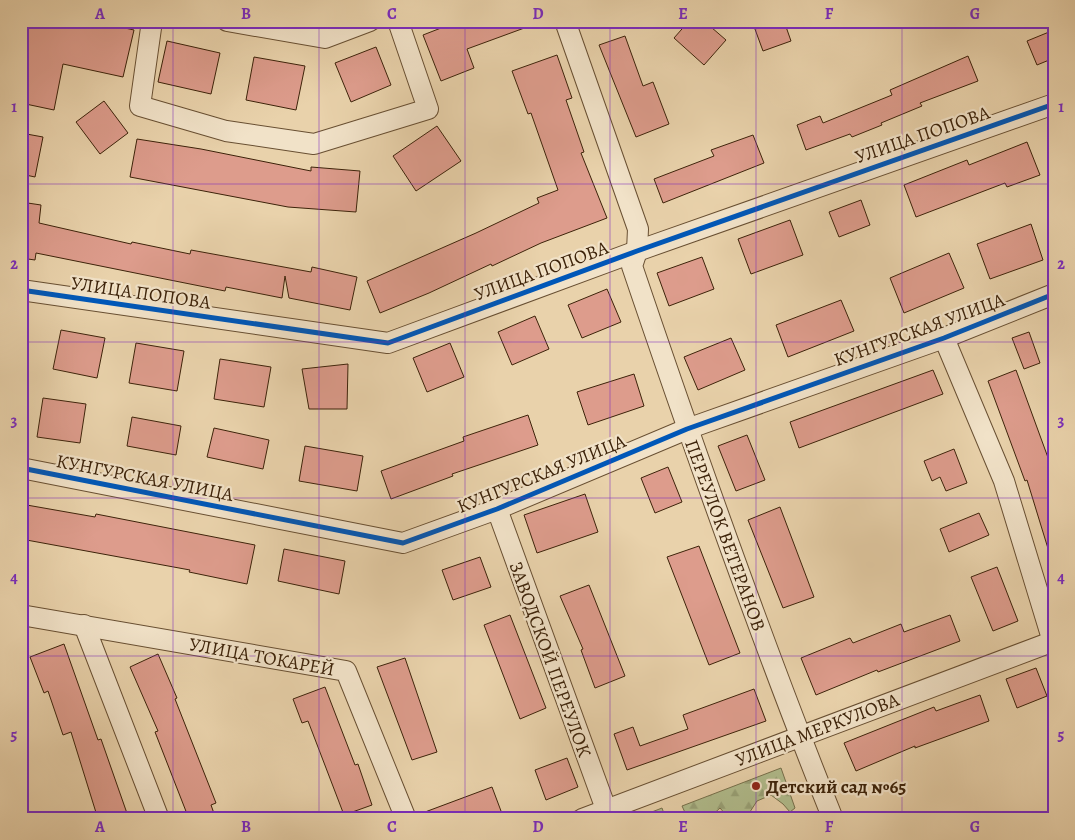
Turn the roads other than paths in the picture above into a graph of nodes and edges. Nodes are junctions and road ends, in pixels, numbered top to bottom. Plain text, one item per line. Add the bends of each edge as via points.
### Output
1 (152, 21) edge
2 (227, 21) edge
3 (370, 21) edge
4 (398, 21) edge
5 (565, 21) edge
6 (1054, 104) edge
7 (637, 251) junction
8 (21, 290) edge
9 (1054, 294) edge
10 (944, 338) junction
11 (687, 429) junction
12 (21, 468) edge
13 (497, 509) junction
14 (21, 614) edge
15 (84, 625) junction
16 (1053, 642) edge
17 (800, 736) junction
18 (606, 809) junction
19 (159, 819) edge
20 (406, 819) edge
21 (582, 819) edge
22 (833, 819) edge

1 - 4 street via 140,106 226,131 314,144 428,110
2 - 3 street via 325,38
5 - 7 street, ПЕРЕУЛОК ВЕТЕРАНОВ via 638,229
6 - 7 street, УЛИЦА ПОПОВА
7 - 8 street, УЛИЦА ПОПОВА via 388,343
7 - 11 street, ПЕРЕУЛОК ВЕТЕРАНОВ via 632,266
9 - 10 street, КУНГУРСКАЯ УЛИЦА
10 - 11 street, КУНГУРСКАЯ УЛИЦА
10 - 16 street via 1004,481
11 - 13 street, КУНГУРСКАЯ УЛИЦА
11 - 17 street, ПЕРЕУЛОК ВЕТЕРАНОВ
12 - 13 street, КУНГУРСКАЯ УЛИЦА via 403,543
13 - 18 street, ЗАВОДСКОЙ ПЕРЕУЛОК
14 - 15 street, УЛИЦА ТОКАРЕЙ
15 - 19 street
15 - 20 street, УЛИЦА ТОКАРЕЙ via 346,671
16 - 17 street, УЛИЦА МЕРКУЛОВА
17 - 18 street, УЛИЦА МЕРКУЛОВА
17 - 22 street, ПЕРЕУЛОК ВЕТЕРАНОВ
18 - 21 street, УЛИЦА МЕРКУЛОВА

